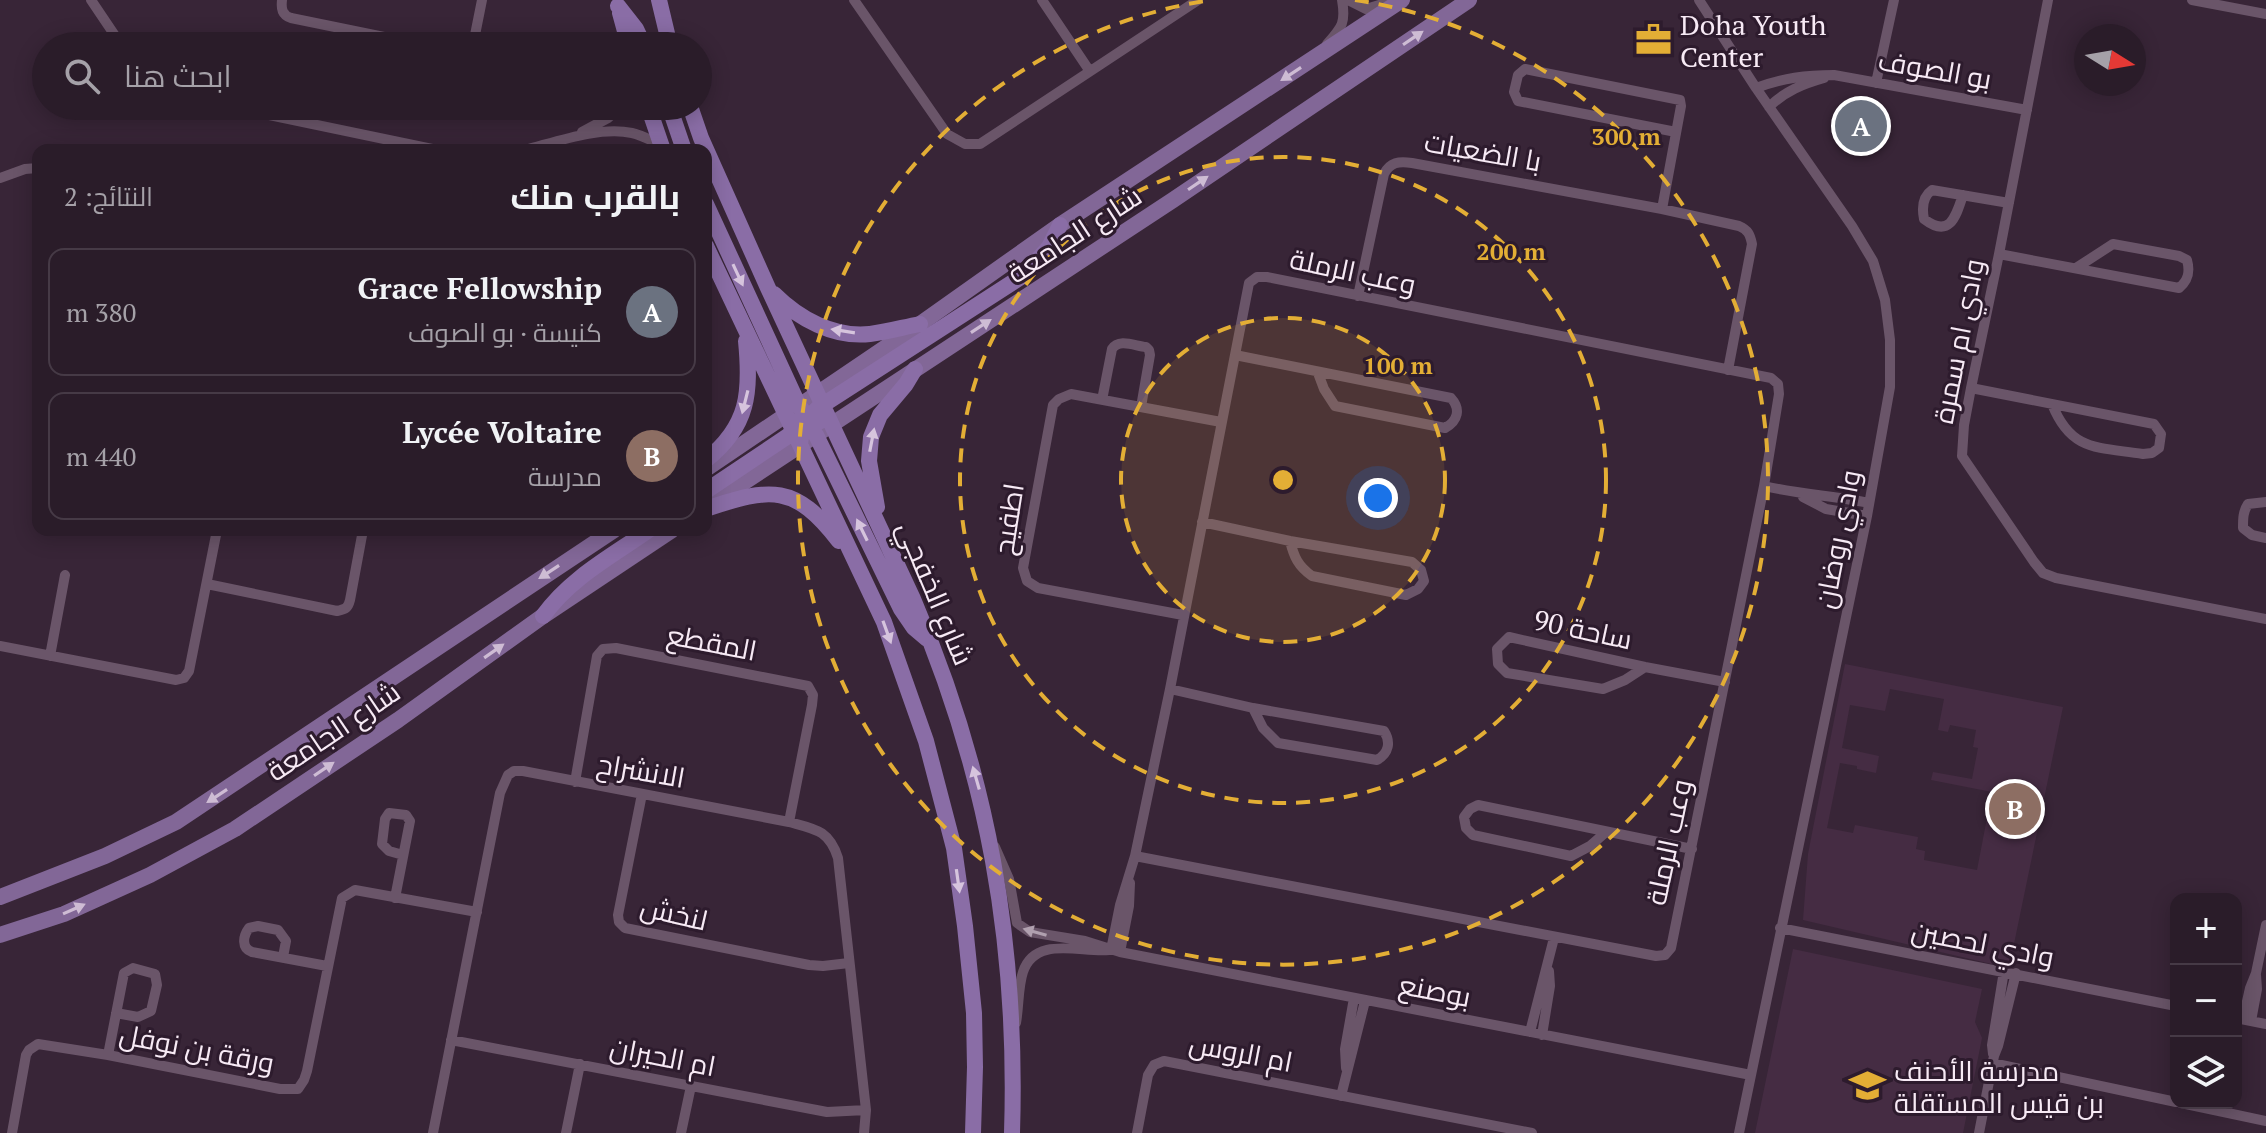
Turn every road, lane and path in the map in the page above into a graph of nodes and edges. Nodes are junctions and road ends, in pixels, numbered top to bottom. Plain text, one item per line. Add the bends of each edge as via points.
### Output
1 (91, 0) edge
2 (282, 0) edge
3 (482, 0) edge
4 (659, 0) edge
5 (854, 0) edge
6 (1042, 0) edge
7 (1198, 0) edge
8 (1342, 0) edge
9 (1348, 0) edge
10 (1393, 0) edge
11 (1402, 0) edge
12 (1469, 0) edge
13 (1699, 0) edge
14 (1894, 0) edge
15 (2048, 0) edge
16 (2192, 0) edge
17 (618, 3) edge
18 (2226, 3) edge
19 (2266, 14) edge
20 (113, 32) edge
21 (360, 32) edge
22 (476, 32) edge
23 (625, 32) edge
24 (637, 32) edge
25 (667, 32) edge
26 (1317, 56) junction
27 (1089, 70) junction
28 (1834, 75) junction
29 (1876, 83) junction
30 (1756, 88) junction
31 (1769, 107) junction
32 (2027, 110) junction
33 (293, 120) edge
34 (604, 120) edge
35 (653, 120) edge
36 (674, 120) edge
37 (695, 120) edge
38 (1676, 132) junction
39 (573, 137) junction
40 (407, 144) edge
41 (547, 144) edge
42 (655, 144) edge
43 (661, 144) edge
44 (682, 144) edge
45 (704, 144) edge
46 (712, 163) edge
47 (32, 168) edge
48 (0, 178) edge
49 (1963, 195) dead end
50 (2009, 203) junction
51 (1662, 209) junction
52 (712, 218) edge
53 (1060, 225) junction
54 (1999, 254) junction
55 (712, 259) edge
56 (2076, 268) junction
57 (768, 288) junction
58 (1358, 296) junction
59 (920, 324) junction
60 (745, 331) junction
61 (1235, 355) junction
62 (915, 369) junction
63 (1728, 370) junction
64 (1318, 373) junction
65 (1971, 388) junction
66 (820, 399) junction
67 (1102, 400) junction
68 (2052, 404) junction
69 (1141, 407) junction
70 (1221, 422) junction
71 (802, 423) junction
72 (832, 424) junction
73 (712, 455) edge
74 (712, 466) edge
75 (1764, 486) junction
76 (712, 487) edge
77 (1798, 494) junction
78 (2266, 502) edge
79 (712, 503) edge
80 (1869, 503) junction
81 (712, 506) edge
82 (1867, 516) junction
83 (876, 517) junction
84 (1202, 522) junction
85 (216, 536) edge
86 (362, 536) edge
87 (605, 536) edge
88 (640, 536) edge
89 (663, 536) edge
90 (2266, 538) edge
91 (1290, 541) junction
92 (856, 561) junction
93 (65, 575) dead end
94 (207, 584) junction
95 (1183, 615) junction
96 (543, 616) junction
97 (2266, 619) edge
98 (932, 643) junction
99 (0, 646) edge
100 (50, 656) junction
101 (1645, 667) junction
102 (1725, 682) junction
103 (1170, 689) junction
104 (1253, 708) junction
105 (575, 782) junction
106 (642, 794) junction
107 (789, 822) junction
108 (1606, 832) junction
109 (990, 839) junction
110 (1692, 849) junction
111 (403, 855) dead end
112 (1135, 856) junction
113 (0, 897) edge
114 (395, 898) junction
115 (477, 912) junction
116 (2266, 925) edge
117 (1780, 928) junction
118 (0, 935) edge
119 (1554, 938) junction
120 (1116, 951) junction
121 (283, 957) dead end
122 (849, 963) junction
123 (327, 966) junction
124 (2010, 972) junction
125 (1360, 1000) junction
126 (2170, 1005) edge
127 (116, 1013) junction
128 (2243, 1019) edge
129 (2266, 1024) edge
130 (1536, 1034) junction
131 (1013, 1035) junction
132 (451, 1040) junction
133 (108, 1055) junction
134 (1993, 1059) junction
135 (580, 1064) junction
136 (1751, 1075) junction
137 (691, 1086) junction
138 (1341, 1096) junction
139 (2170, 1100) edge
140 (2210, 1109) edge
141 (866, 1110) junction
142 (2266, 1121) edge
143 (12, 1133) edge
144 (433, 1133) edge
145 (566, 1133) edge
146 (681, 1133) edge
147 (864, 1133) edge
148 (973, 1133) edge
149 (1012, 1133) edge
150 (1137, 1133) edge
151 (1532, 1133) edge
152 (1739, 1133) edge
153 (1979, 1133) edge

1 - 20 street
2 - 21 street via 283,12 291,18
3 - 22 street
4 - 25 highway
5 - 27 street via 947,134 965,144 980,144
6 - 27 street
7 - 27 street
8 - 26 street via 1341,27
9 - 10 street via 1366,9
11 - 26 main road, شارع الجامعة
62 -> 12 main road, شارع الجامعة
13 - 30 street, وادي روضان
14 - 29 street
15 - 32 street, وادي ام سمرة
16 - 18 street
17 - 23 highway
17 - 24 highway
18 - 19 street
26 -> 53 main road, شارع الجامعة
28 - 29 street, بو الصوف
28 - 30 street, بو الصوف via 1789,77
28 - 31 street, بو الصوف via 1803,84
29 - 32 street, بو الصوف
30 - 31 street, وادي روضان
31 - 80 street, وادي روضان via 1852,226 1873,261 1885,300 1890,387
32 - 50 street, وادي ام سمرة
33 - 40 street
34 - 39 street
35 - 43 highway
36 - 44 highway
37 - 45 highway, شارع الخفجي
38 - 38 street via 1680,100 1525,69 1518,75 1518,101
38 - 51 street
39 - 41 street
39 - 42 street via 625,132
46 - 57 highway, شارع الخفجي
47 - 48 street
49 - 50 street
50 - 54 street, وادي ام سمرة
51 - 58 street, با الضعيات via 1395,163 1384,174
51 - 63 street, با الضعيات via 1739,226 1750,235
52 -> 71 highway
53 - 59 main road, شارع الجامعة
53 - 66 highway via 1024,275
54 - 56 street
54 - 65 street, وادي ام سمرة
55 - 60 highway
56 - 56 street via 2113,244 2179,256 2189,268 2179,288
59 -> 57 highway via 868,334 838,332 802,317
57 - 66 highway, شارع الخفجي
58 - 61 street, وعب الرملة via 1257,277 1247,290
58 - 63 street, وعب الرملة
59 - 66 main road, شارع الجامعة
60 - 71 highway
60 -> 73 highway via 745,407 734,432
61 - 64 street
61 - 70 street, وعب الرملة
62 - 72 main road, شارع الجامعة
83 -> 62 highway via 871,437 880,415
63 - 75 street, وعب الرملة via 1778,384
64 - 64 street via 1451,398 1457,416 1445,428 1335,406
65 - 68 street
65 - 97 street, وادي ام سمرة via 1962,456 2043,573
66 - 71 highway
66 - 72 highway, شارع الخفجي
67 - 69 street, اطفيح
67 - 69 street via 1114,345 1146,347 1150,355
67 - 95 street, اطفيح via 1071,394 1053,405 1023,568 1027,581 1038,588
68 - 68 street via 2058,421 2086,445 2143,454 2159,448 2161,434 2154,424
69 - 70 street, اطفيح
70 - 84 street, وعب الرملة
71 - 72 highway
71 - 74 main road
71 - 76 highway
71 - 79 main road
71 - 92 highway
98 -> 71 highway via 901,609
72 - 83 highway, شارع الخفجي
75 - 77 street
75 - 102 street, وعب الرملة
77 - 80 street
77 - 82 street via 1826,509
78 - 90 street via 2248,504 2243,528
80 - 82 street, وادي روضان
81 - 92 highway via 757,493 785,495 826,525
82 - 117 street, وادي روضان
83 - 98 highway, شارع الخفجي
84 - 91 street
84 - 95 street, وعب الرملة
85 - 94 street
86 - 94 street via 344,610
87 -> 113 main road, شارع الجامعة via 176,822
88 - 96 highway via 578,579
89 - 96 main road, شارع الجامعة
91 - 91 street via 1412,562 1424,581 1406,595 1312,576 1294,557
92 -> 148 highway via 926,741 954,848 974,1013
93 - 100 street
94 - 100 street via 184,678
95 - 103 street, وعب الرملة
118 -> 96 main road, شارع الجامعة via 64,914 235,829
109 -> 98 highway, شارع الخفجي via 979,787
99 - 100 street
101 - 101 street, ساحة 90 via 1509,637 1497,649 1498,664 1507,673 1603,689
101 - 102 street, ساحة 90
102 - 110 street, وعب الرملة
103 - 104 street
103 - 112 street, وعب الرملة
104 - 104 street via 1384,731 1388,748 1377,760 1278,743
105 - 106 street, الانشراح
105 - 107 street, المقطع via 597,656 603,649 616,648 808,686 812,705
105 - 115 street, الانشراح via 523,771 508,775
106 - 107 street, الانشراح
106 - 122 street, لنخش via 619,905 619,922 625,928 809,965
107 - 122 street, الانشراح via 823,832 835,850
108 - 108 street via 1478,805 1464,817 1473,835 1571,856
108 - 110 street
120 -> 109 street, بوصنع via 1021,927 1009,879
109 - 131 highway, شارع الخفجي
110 - 119 street, وعب الرملة via 1671,948 1665,955
111 - 114 street
112 - 119 street, وعب الرملة
112 - 120 street, وعب الرملة
114 - 115 street, ورقة بن نوفل
114 - 123 street, ورقة بن نوفل via 355,890 342,898
115 - 132 street, الانشراح
116 - 128 street via 2257,989
117 - 124 street, وادي لحصين
117 - 136 street, وادي روضان
119 - 130 street via 1541,984
120 - 125 street, بوصنع
120 - 131 street, بوصنع via 1051,948 1033,956 1023,972
121 - 123 street
122 - 141 street, الانشراح
123 - 133 street, ورقة بن نوفل via 307,1071 298,1089
124 - 126 street, وادي لحصين
124 - 134 street
125 - 130 street, بوصنع
125 - 138 street via 1345,1049
127 - 127 street via 126,971 155,974 151,1011 138,1017
127 - 133 street
128 - 129 street
130 - 136 street, بوصنع
131 - 149 highway, شارع الخفجي
132 - 135 street, ام الحيران
132 - 144 street, الانشراح
133 - 143 street, ورقة بن نوفل via 48,1044 33,1047 26,1055
134 - 139 street
134 - 153 street
135 - 137 street, ام الحيران
135 - 145 street
136 - 152 street, وادي روضان
137 - 141 street, ام الحيران via 827,1112
137 - 146 street
138 - 150 street, ام الروس via 1164,1061 1148,1075
138 - 151 street, ام الروس
140 - 142 street
141 - 147 street, الانشراح

